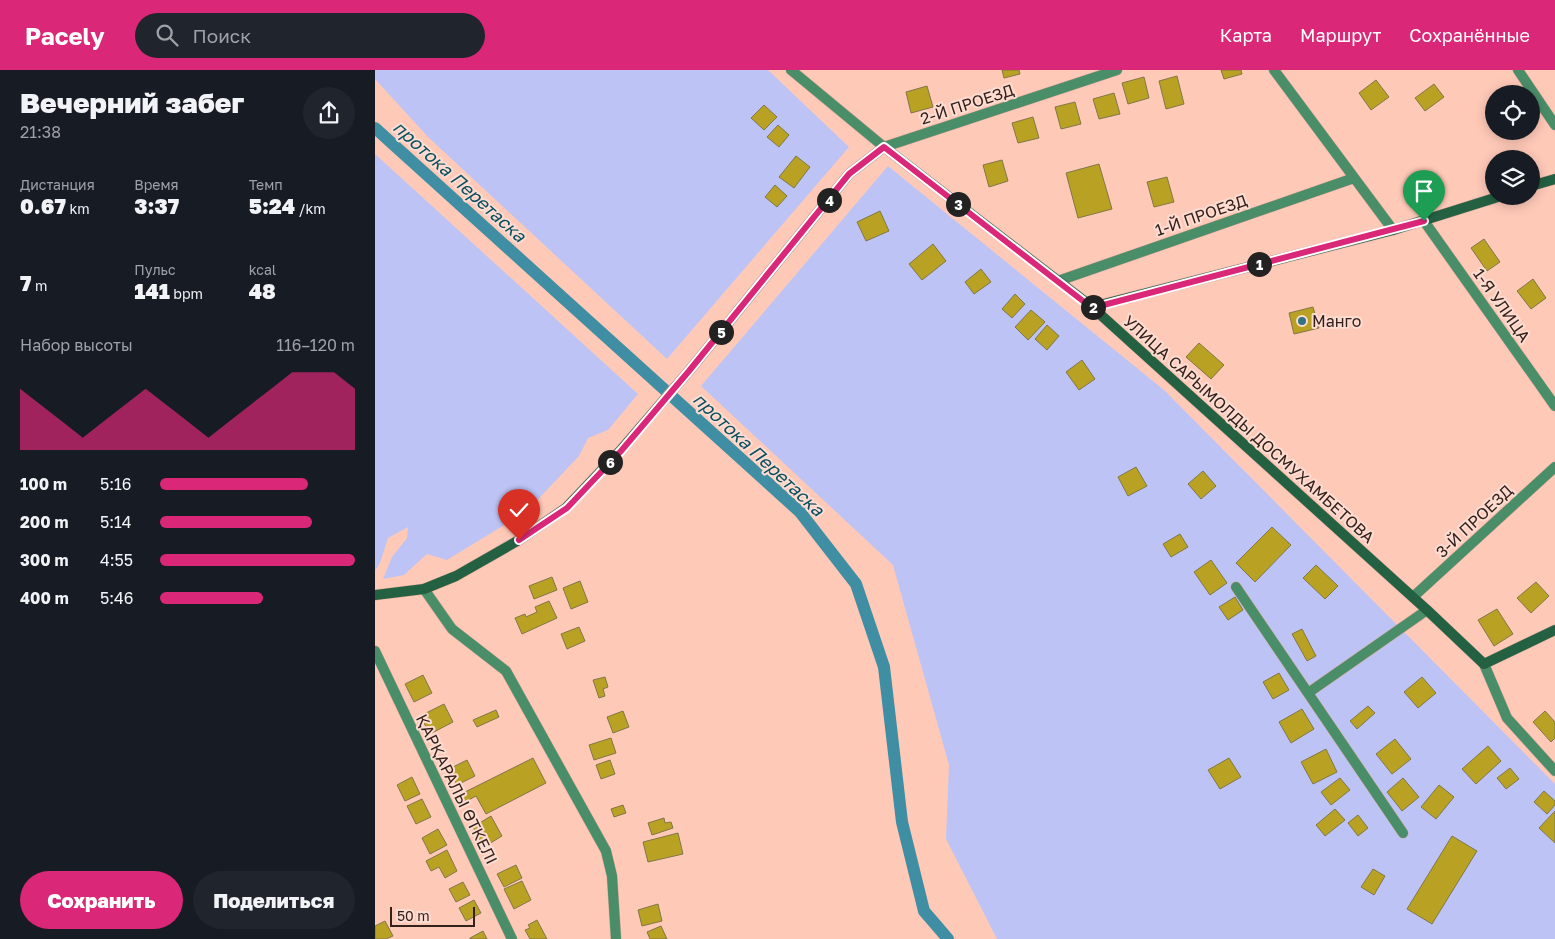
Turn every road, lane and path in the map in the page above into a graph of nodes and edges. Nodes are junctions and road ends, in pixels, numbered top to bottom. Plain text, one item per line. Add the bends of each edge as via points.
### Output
1 (791, 70) edge
2 (1117, 70) edge
3 (1274, 70) edge
4 (1518, 70) edge
5 (1555, 126) edge
6 (884, 147) junction
7 (1355, 178) junction
8 (1555, 179) edge
9 (1540, 183) edge
10 (1485, 201) edge
11 (1424, 221) junction
12 (1393, 230) junction
13 (1058, 281) junction
14 (1092, 308) junction
15 (1555, 406) edge
16 (1555, 467) edge
17 (1236, 587) dead end
18 (424, 589) junction
19 (375, 595) edge
20 (1413, 598) junction
21 (1427, 610) junction
22 (1555, 630) edge
23 (375, 652) edge
24 (1484, 664) junction
25 (1308, 693) junction
26 (1555, 771) edge
27 (1403, 833) dead end
28 (512, 939) edge
29 (616, 939) edge

1 - 6 street, УЛИЦА САРЫМОЛДЫ ДОСМУХАМБЕТОВА
2 - 6 street, 2-Й ПРОЕЗД
3 - 7 street
4 - 5 street
6 - 13 main road, УЛИЦА САРЫМОЛДЫ ДОСМУХАМБЕТОВА
6 - 18 main road via 849,174 689,371 567,508 456,576
7 - 12 street
7 - 13 street, 1-Й ПРОЕЗД
8 - 9 main road
10 - 11 main road
11 - 12 main road
11 - 15 street, 1-Я УЛИЦА
12 - 14 main road
13 - 14 main road, УЛИЦА САРЫМОЛДЫ ДОСМУХАМБЕТОВА
14 - 20 main road, УЛИЦА САРЫМОЛДЫ ДОСМУХАМБЕТОВА
16 - 20 street, 3-Й ПРОЕЗД
17 - 25 street
18 - 19 main road
18 - 29 street via 452,629 506,671 606,851 612,876
20 - 21 main road, УЛИЦА САРЫМОЛДЫ ДОСМУХАМБЕТОВА
21 - 24 main road, УЛИЦА САРЫМОЛДЫ ДОСМУХАМБЕТОВА
21 - 25 street
22 - 24 main road
23 - 28 street, ҚАРҚАРАЛЫ ӨТКЕЛІ
24 - 26 street, УЛИЦА САРЫМОЛДЫ ДОСМУХАМБЕТОВА via 1507,718
25 - 27 street

